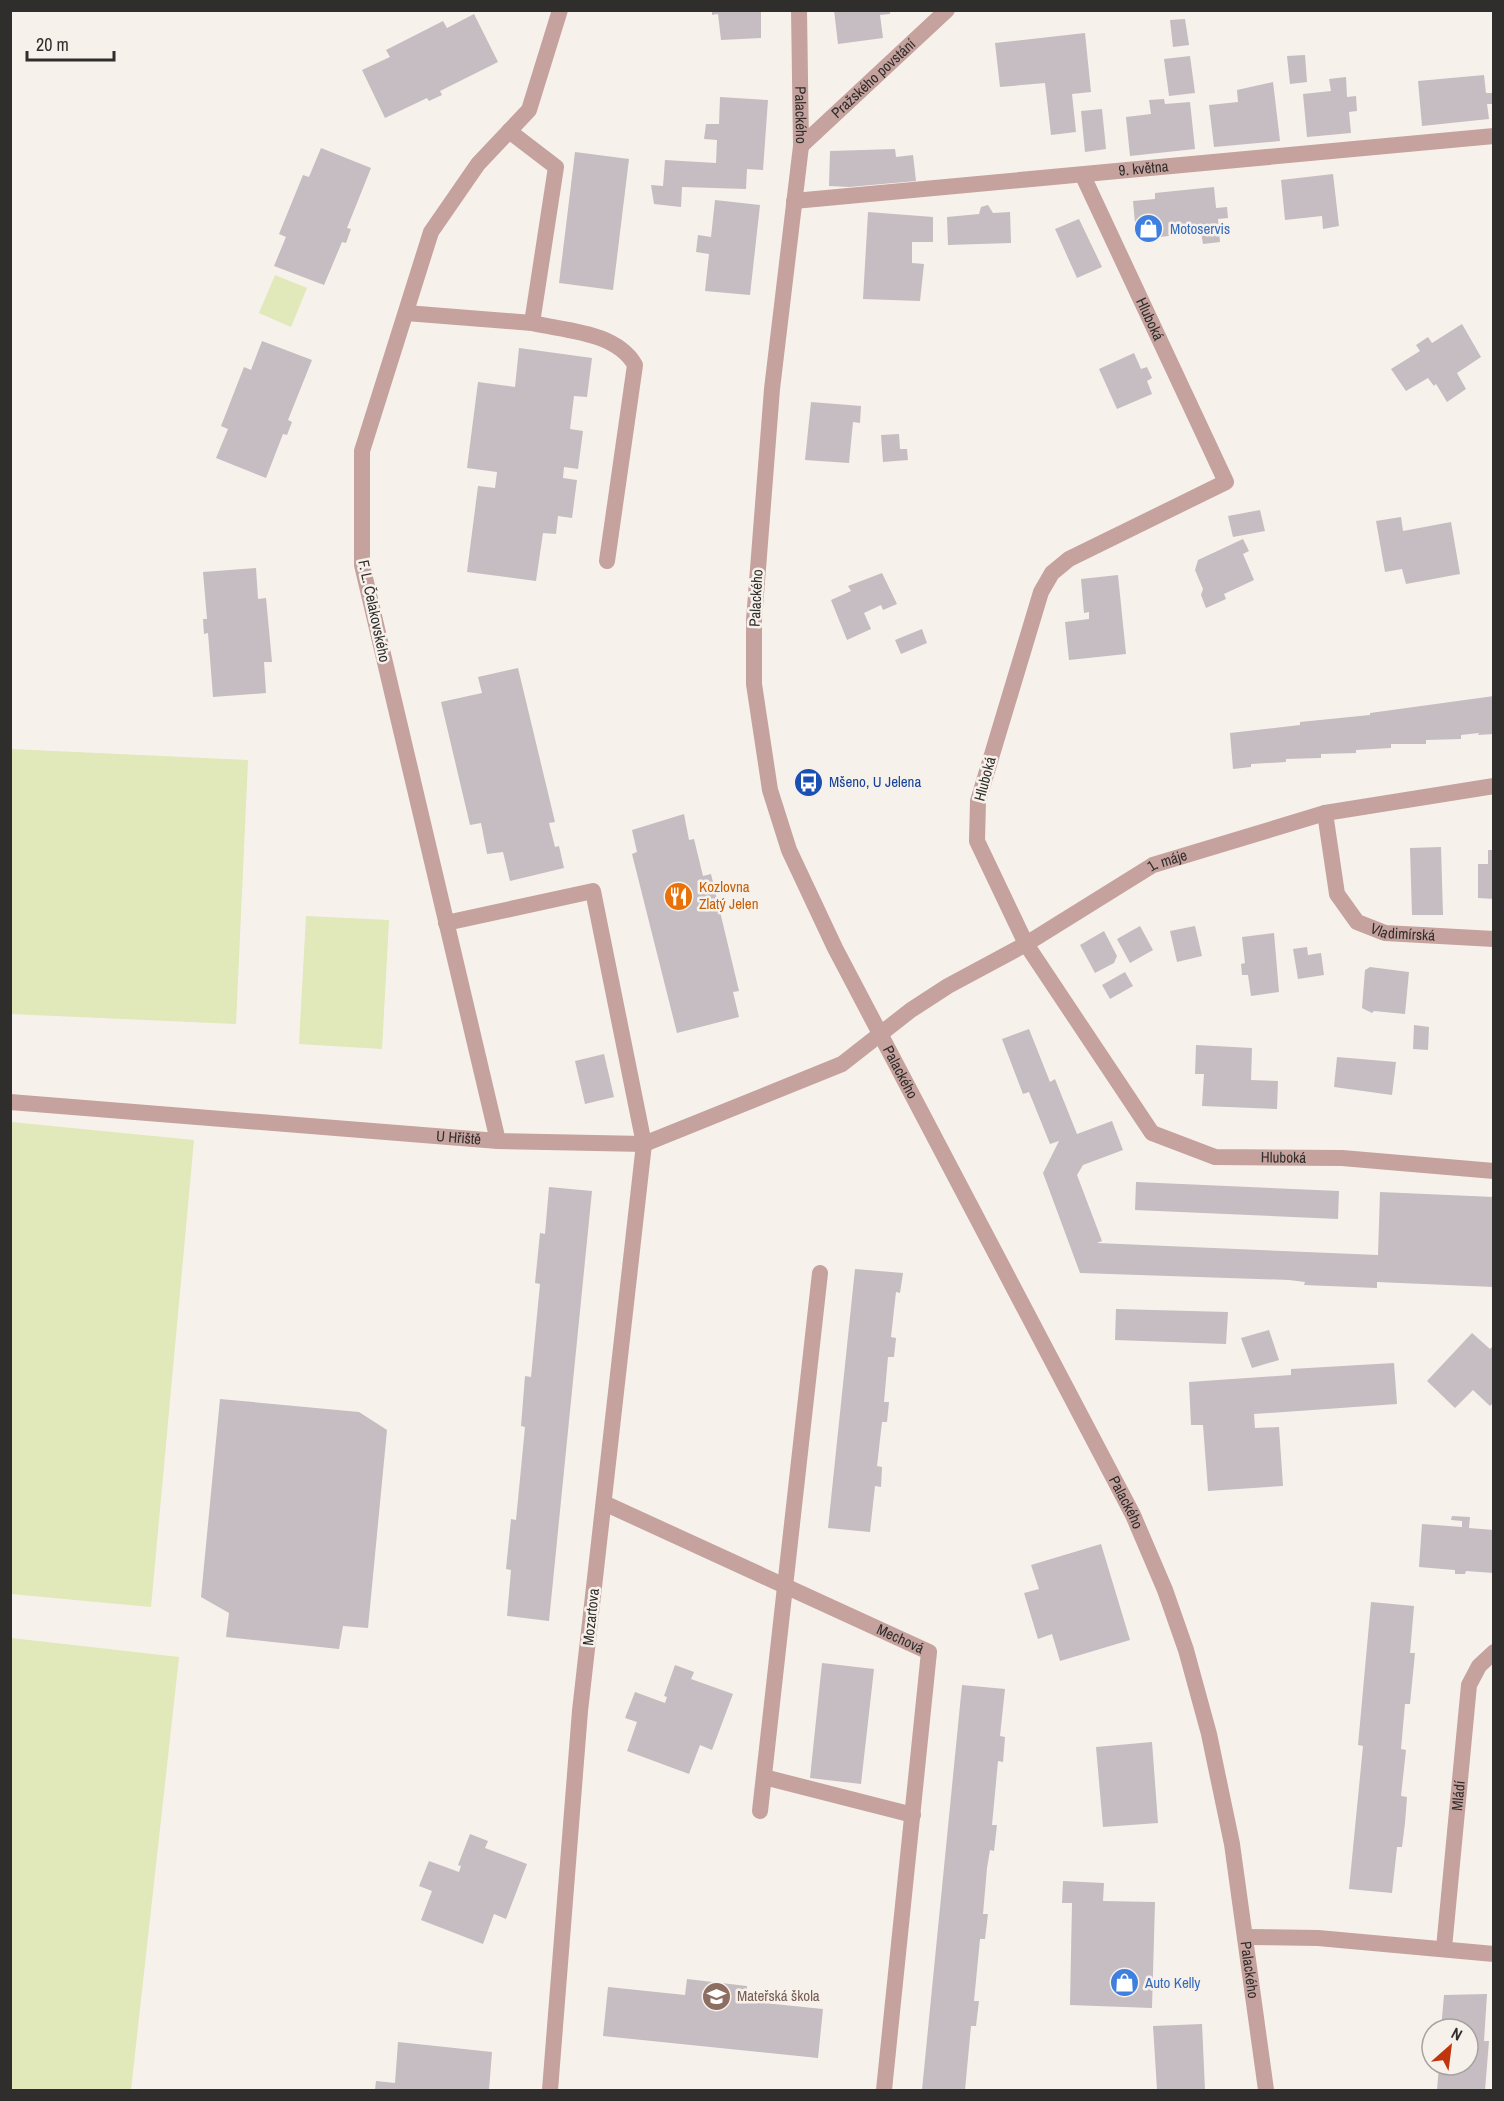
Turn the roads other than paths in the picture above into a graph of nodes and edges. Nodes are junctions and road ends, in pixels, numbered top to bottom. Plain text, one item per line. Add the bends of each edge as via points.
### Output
1 (560, 10) edge
2 (799, 10) edge
3 (947, 10) edge
4 (509, 131) junction
5 (1494, 136) edge
6 (801, 146) junction
7 (1083, 176) junction
8 (794, 201) junction
9 (406, 313) junction
10 (532, 323) junction
11 (607, 561) dead end
12 (1494, 786) edge
13 (1325, 813) junction
14 (446, 923) junction
15 (1494, 939) edge
16 (1026, 944) junction
17 (882, 1034) junction
18 (10, 1102) edge
19 (498, 1142) junction
20 (644, 1144) junction
21 (1494, 1171) edge
22 (820, 1273) dead end
23 (604, 1503) junction
24 (786, 1585) junction
25 (1494, 1652) edge
26 (764, 1777) junction
27 (760, 1811) dead end
28 (912, 1815) junction
29 (1245, 1937) junction
30 (1444, 1948) junction
31 (1494, 1954) edge
32 (550, 2091) edge
33 (884, 2091) edge
34 (1266, 2091) edge

1 - 4 street, F. L. Čelakovského via 529,110
2 - 6 street, Palackého
3 - 6 street, Pražského povstání
4 - 9 street, F. L. Čelakovského via 478,164 431,232
4 - 10 street via 556,167
5 - 7 street, 9. května
6 - 8 street, Palackého
7 - 8 street, 9. května
7 - 16 street, Hluboká via 1226,482 1069,559 1052,573 1041,592 978,801 977,841
8 - 17 street, Palackého via 772,389 754,620 754,684 770,790 789,850 835,948
9 - 10 street
9 - 14 street, F. L. Čelakovského via 362,451 362,565
10 - 11 street via 610,341 627,352 634,365
12 - 13 street, 1. máje
13 - 15 street, Vladimírská via 1337,894 1357,922 1385,933
13 - 16 street, 1. máje via 1153,865
14 - 19 street, F. L. Čelakovského
14 - 20 street, Mozartova via 593,891
16 - 17 street, 1. máje via 948,986
16 - 21 street, Hluboká via 1152,1133 1215,1157 1342,1158
17 - 20 street, U Hřiště via 842,1064
17 - 29 street, Palackého via 1133,1515 1165,1590 1209,1734 1232,1844
18 - 19 street, U Hřiště
19 - 20 street, U Hřiště
20 - 23 street, Mozartova
22 - 24 street
23 - 24 street, Mechová
23 - 32 street, Mozartova via 580,1711
24 - 26 street
24 - 28 street, Mechová via 929,1652
25 - 30 street, Mládí via 1479,1666 1469,1685
26 - 27 street
26 - 28 street
28 - 33 street, Mechová
29 - 30 street
29 - 34 street, Palackého
30 - 31 street

